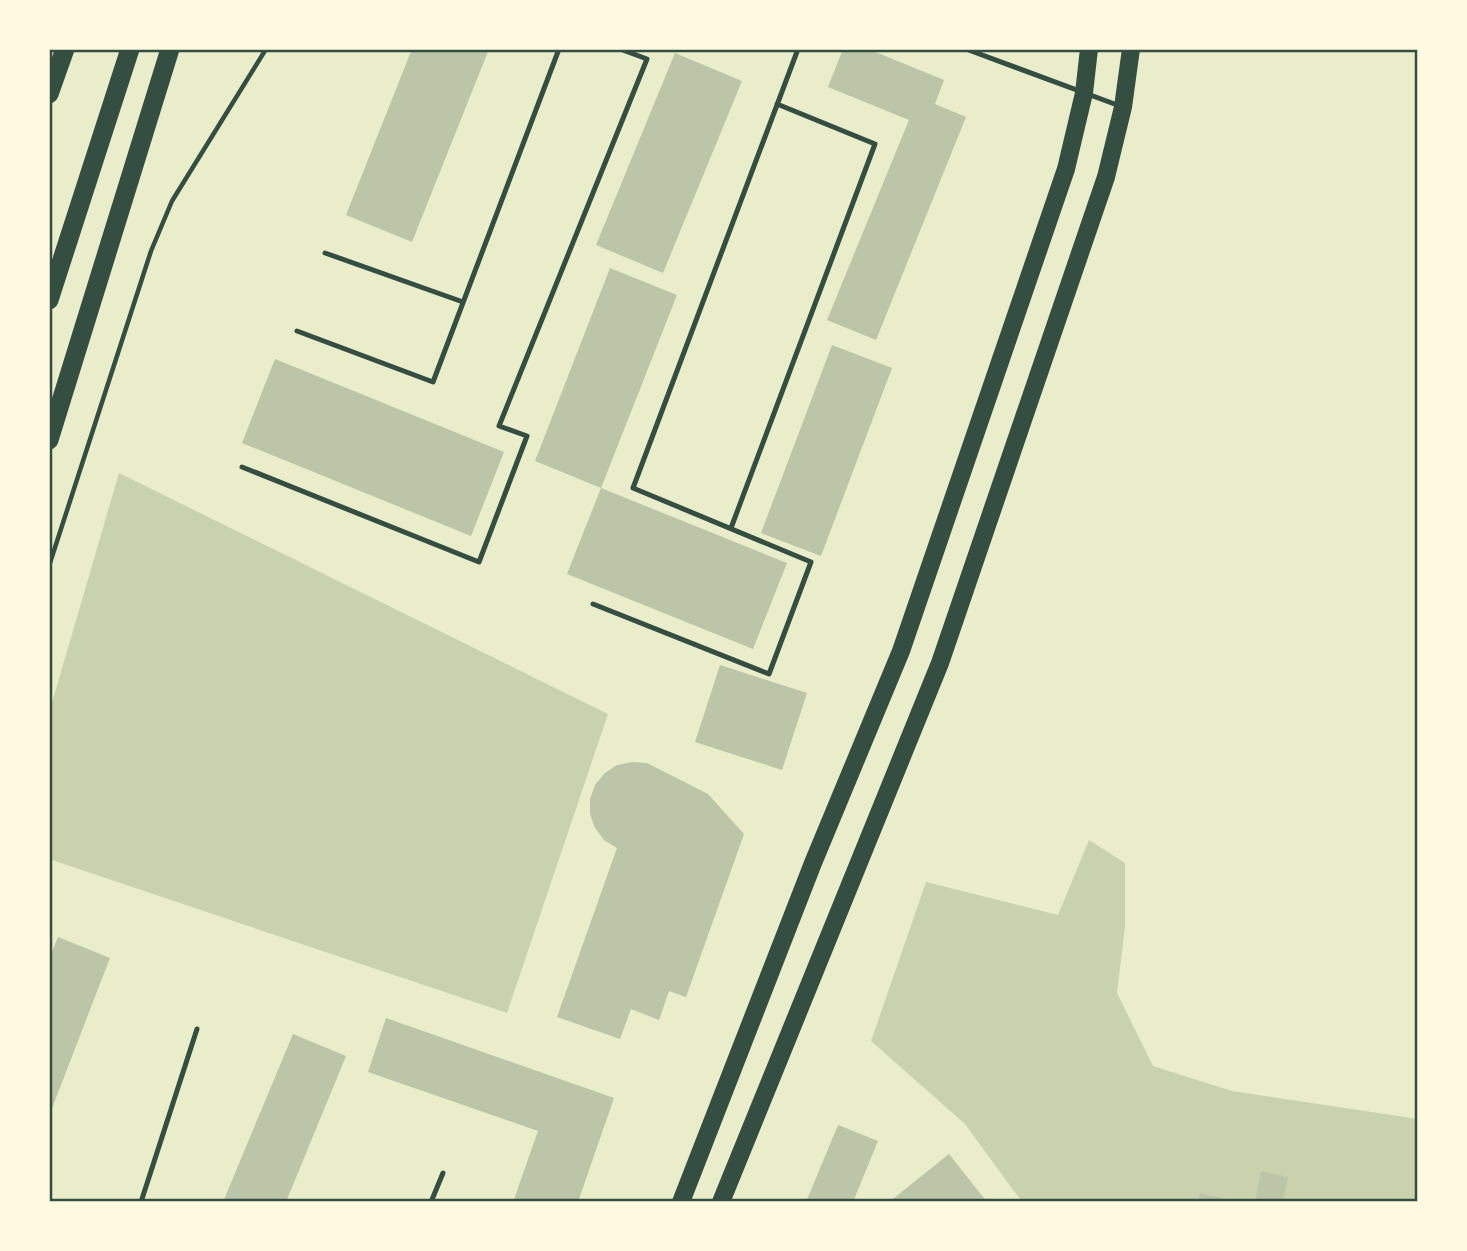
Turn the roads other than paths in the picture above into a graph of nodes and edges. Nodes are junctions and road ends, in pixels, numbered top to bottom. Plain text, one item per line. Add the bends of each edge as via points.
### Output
1 (65, 49) edge
2 (130, 49) edge
3 (170, 49) edge
4 (559, 49) edge
5 (620, 49) edge
6 (797, 49) edge
7 (966, 49) edge
8 (1089, 49) edge
9 (1131, 49) edge
10 (1084, 93) junction
11 (49, 94) edge
12 (777, 104) junction
13 (1123, 107) junction
14 (325, 253) dead end
15 (49, 300) edge
16 (463, 302) junction
17 (297, 331) dead end
18 (49, 440) edge
19 (242, 467) dead end
20 (731, 528) junction
21 (593, 604) dead end
22 (197, 1029) dead end
23 (443, 1173) dead end
24 (141, 1202) edge
25 (430, 1202) edge
26 (681, 1202) edge
27 (721, 1202) edge

1 - 11 highway
2 - 15 highway
3 - 18 highway
4 - 16 lane
5 - 19 lane via 647,59 499,426 527,436 479,562
6 - 12 lane
7 - 10 lane
8 - 10 main road
9 - 13 main road
10 - 13 lane
10 - 26 main road via 1066,169 901,652
12 - 20 lane via 633,488
12 - 20 lane via 875,144
13 - 27 main road via 1107,177 940,663
14 - 16 lane
16 - 17 lane via 433,382
20 - 21 lane via 811,562 769,674
22 - 24 lane
23 - 25 lane

